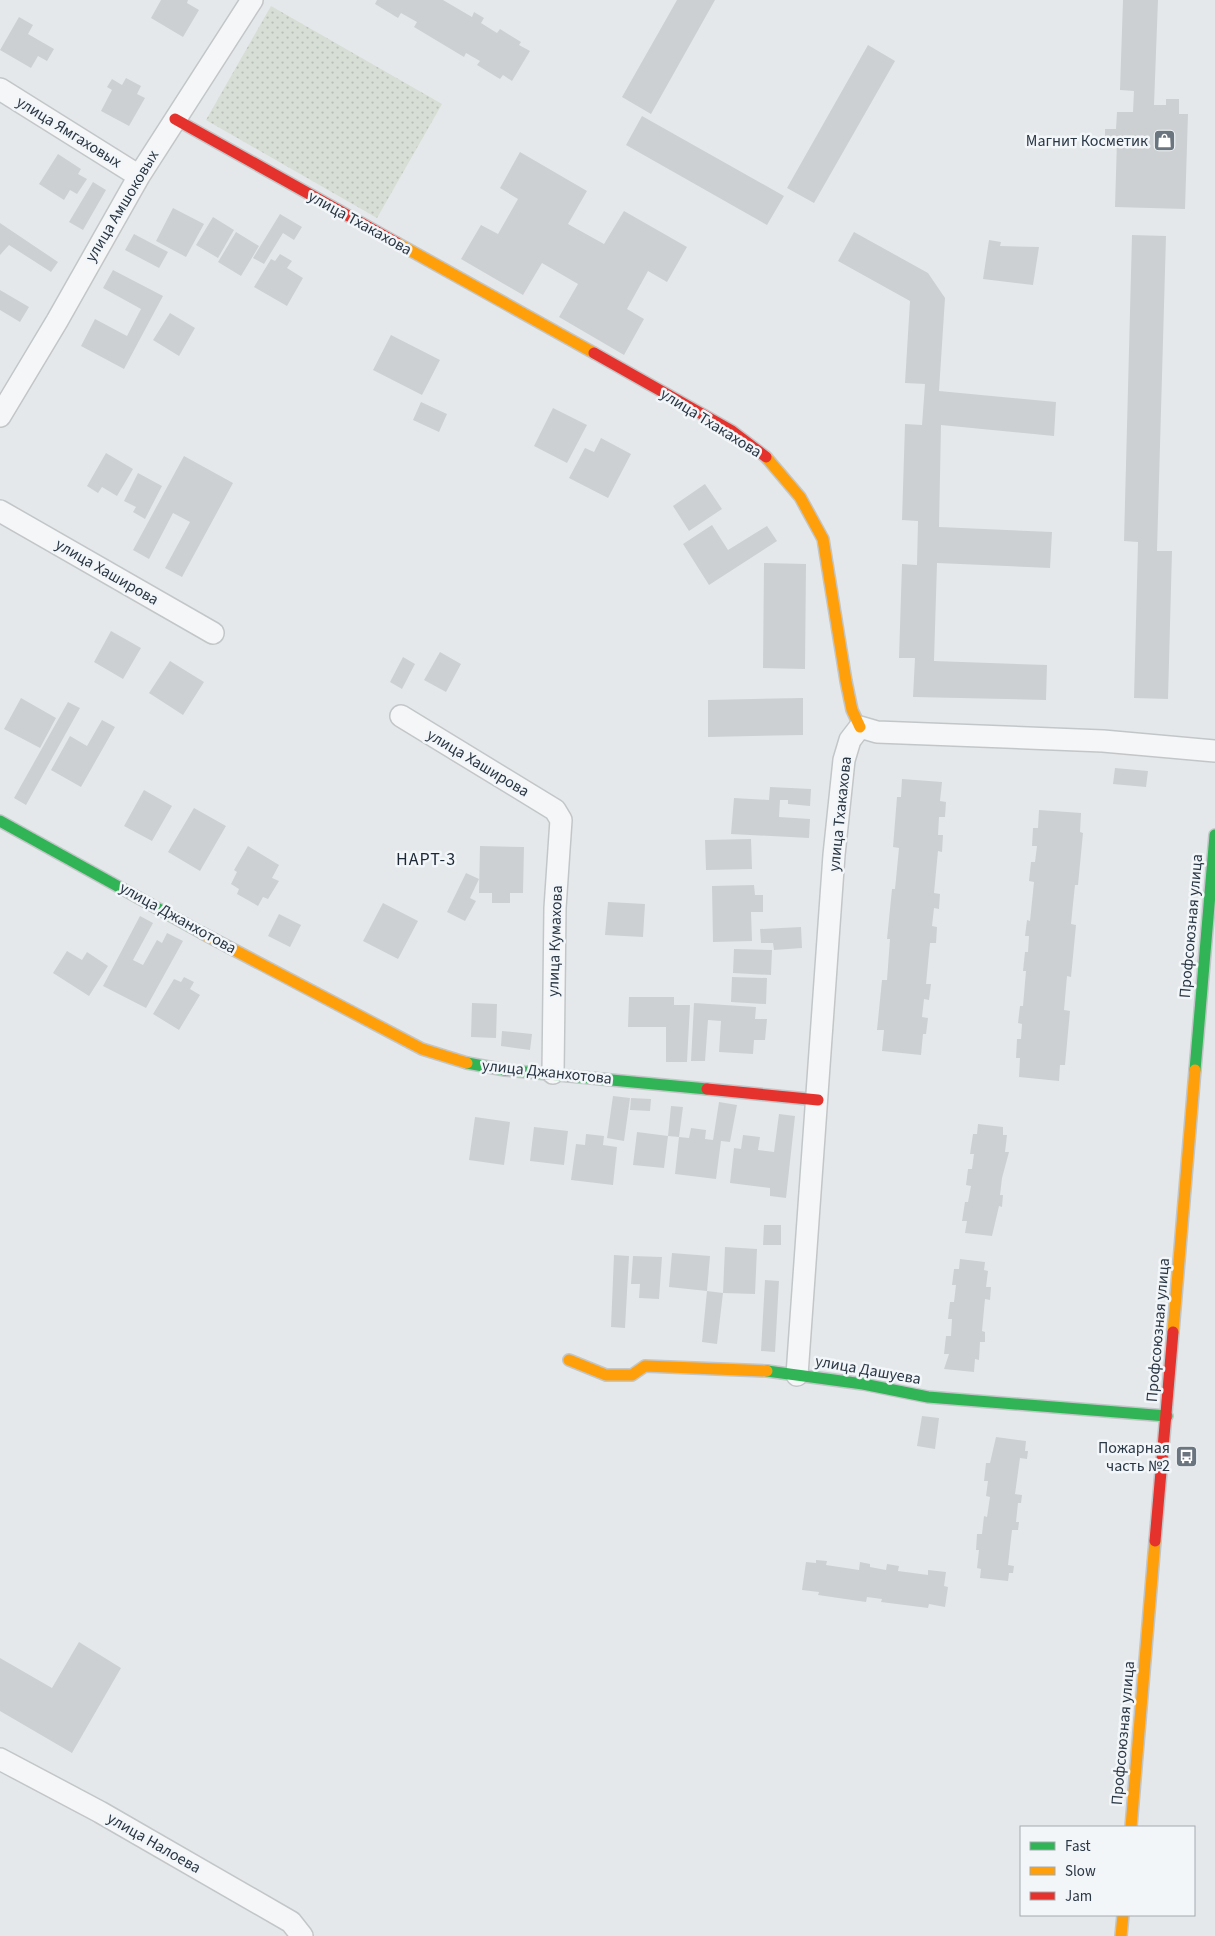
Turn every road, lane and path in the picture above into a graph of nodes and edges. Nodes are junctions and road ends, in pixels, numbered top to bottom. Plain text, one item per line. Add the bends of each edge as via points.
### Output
1 (252, 0) edge
2 (0, 89) edge
3 (175, 119) junction
4 (138, 176) junction
5 (0, 416) edge
6 (0, 511) edge
7 (213, 633) dead end
8 (401, 716) dead end
9 (860, 727) junction
10 (1215, 751) edge
11 (555, 810) joint
12 (0, 820) edge
13 (1215, 835) edge
14 (553, 1073) junction
15 (818, 1100) junction
16 (569, 1360) dead end
17 (797, 1375) junction
18 (1167, 1416) junction
19 (0, 1759) edge
20 (1131, 1826) edge
21 (1123, 1916) edge
22 (302, 1936) edge
23 (1121, 1936) edge

1 - 3 street, улица Амшоковых
2 - 4 street, улица Ямгаховых
3 - 4 street, улица Амшоковых
3 - 9 street, улица Тхакахова via 761,450 800,498 823,539 846,681 852,710
4 - 5 street, улица Амшоковых
6 - 7 street, улица Хаширова
8 - 11 street, улица Хаширова
9 - 10 street via 877,732 1103,741
9 - 15 street, улица Тхакахова via 850,740 844,760 834,855
11 - 14 street, улица Кумахова via 561,820 555,908
12 - 14 street, улица Джанхотова via 255,962 422,1049 505,1070
13 - 18 street, Профсоюзная улица
14 - 15 street, улица Джанхотова
15 - 17 street
16 - 17 street, улица Дашуева via 606,1375 632,1375 645,1366 751,1369
17 - 18 street, улица Дашуева via 928,1397
18 - 20 street, Профсоюзная улица
19 - 22 street, улица Налоева via 100,1812 291,1922
21 - 23 street

